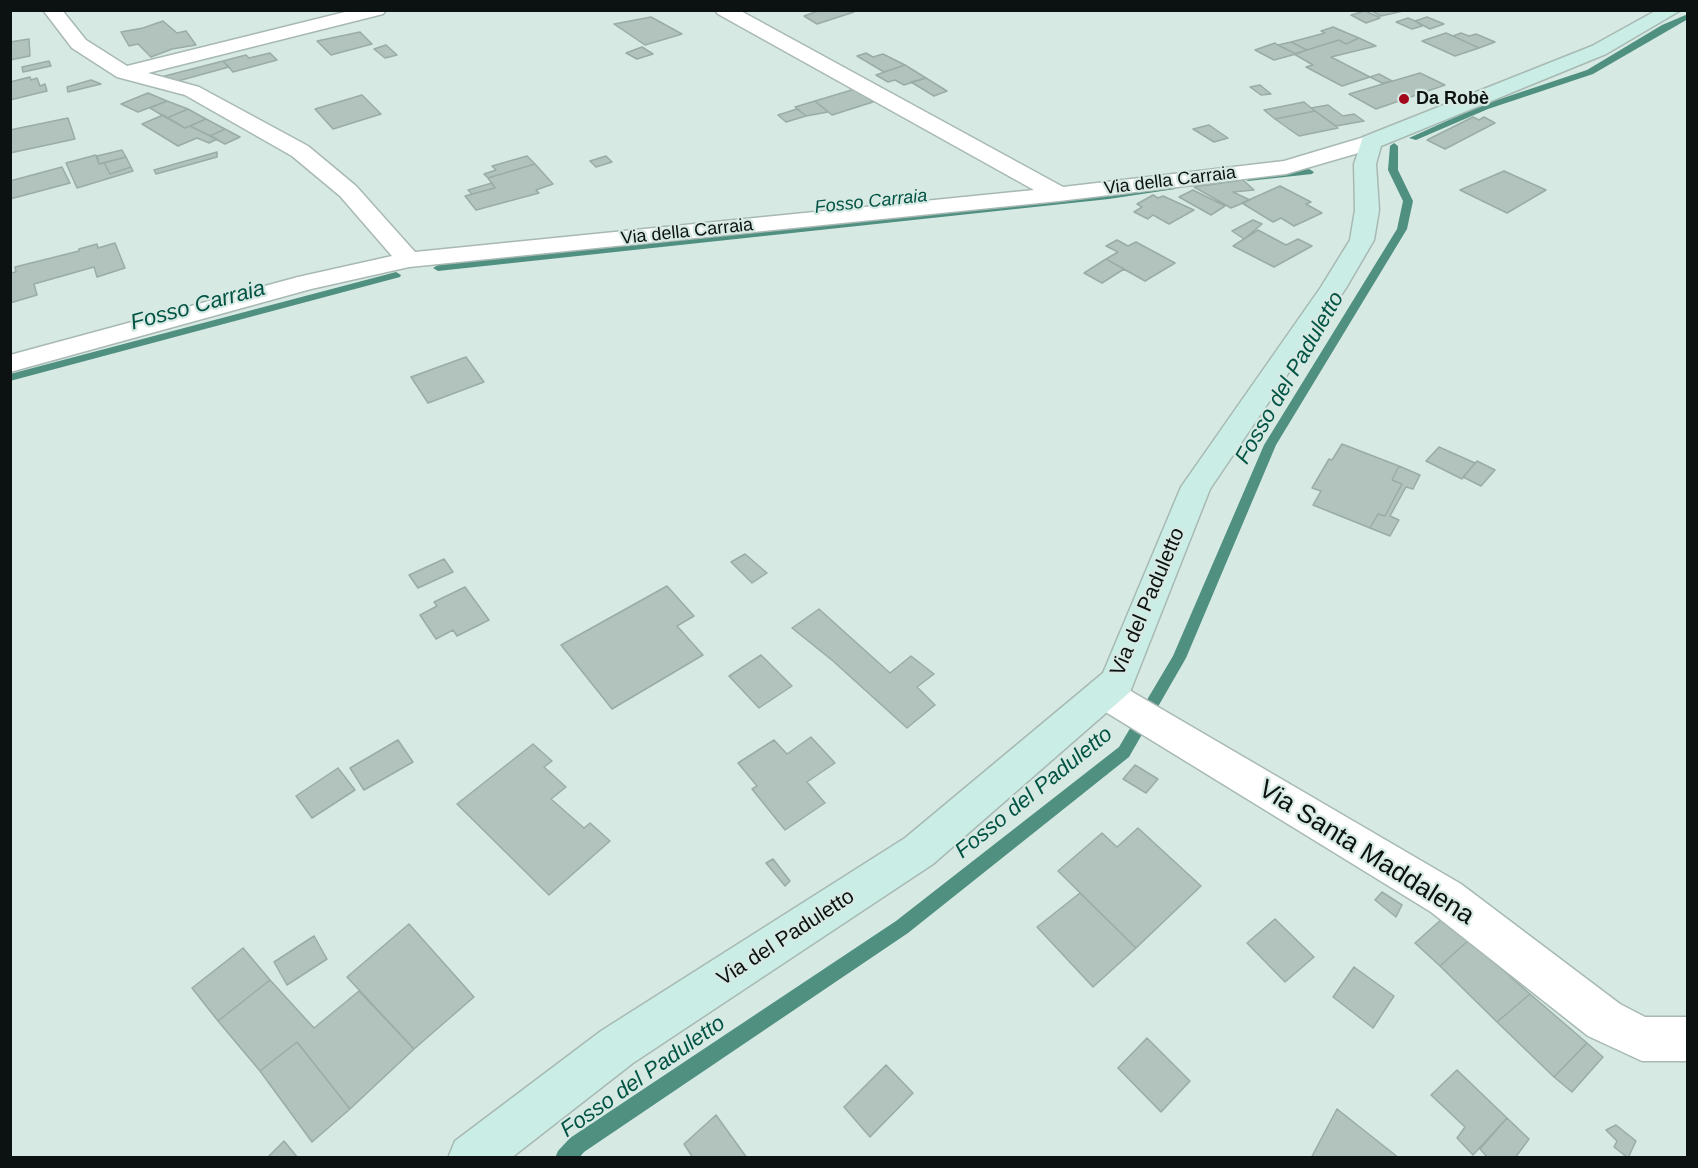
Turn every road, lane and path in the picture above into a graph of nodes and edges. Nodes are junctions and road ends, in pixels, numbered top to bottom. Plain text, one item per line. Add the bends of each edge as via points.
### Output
1 (52, 10) edge
2 (377, 10) edge
3 (724, 10) edge
4 (1672, 10) edge
5 (124, 73) junction
6 (1371, 142) junction
7 (1059, 194) junction
8 (409, 260) junction
9 (10, 364) edge
10 (1132, 709) junction
11 (1688, 1039) edge
12 (472, 1158) edge

1 - 5 street via 79,44
2 - 5 street
3 - 7 street
4 - 6 street via 1599,50
5 - 8 street via 192,91 300,151 348,191
6 - 7 street, Via della Carraia via 1286,167
6 - 10 street, Via del Paduletto via 1365,164 1367,210 1362,240 1196,487 1117,682
7 - 8 street, Via della Carraia
8 - 9 street, Via della Carraia via 307,282
10 - 11 street, Via Santa Maddalena via 1446,898 1604,1020 1641,1039
10 - 12 street, Via del Paduletto via 617,1047

